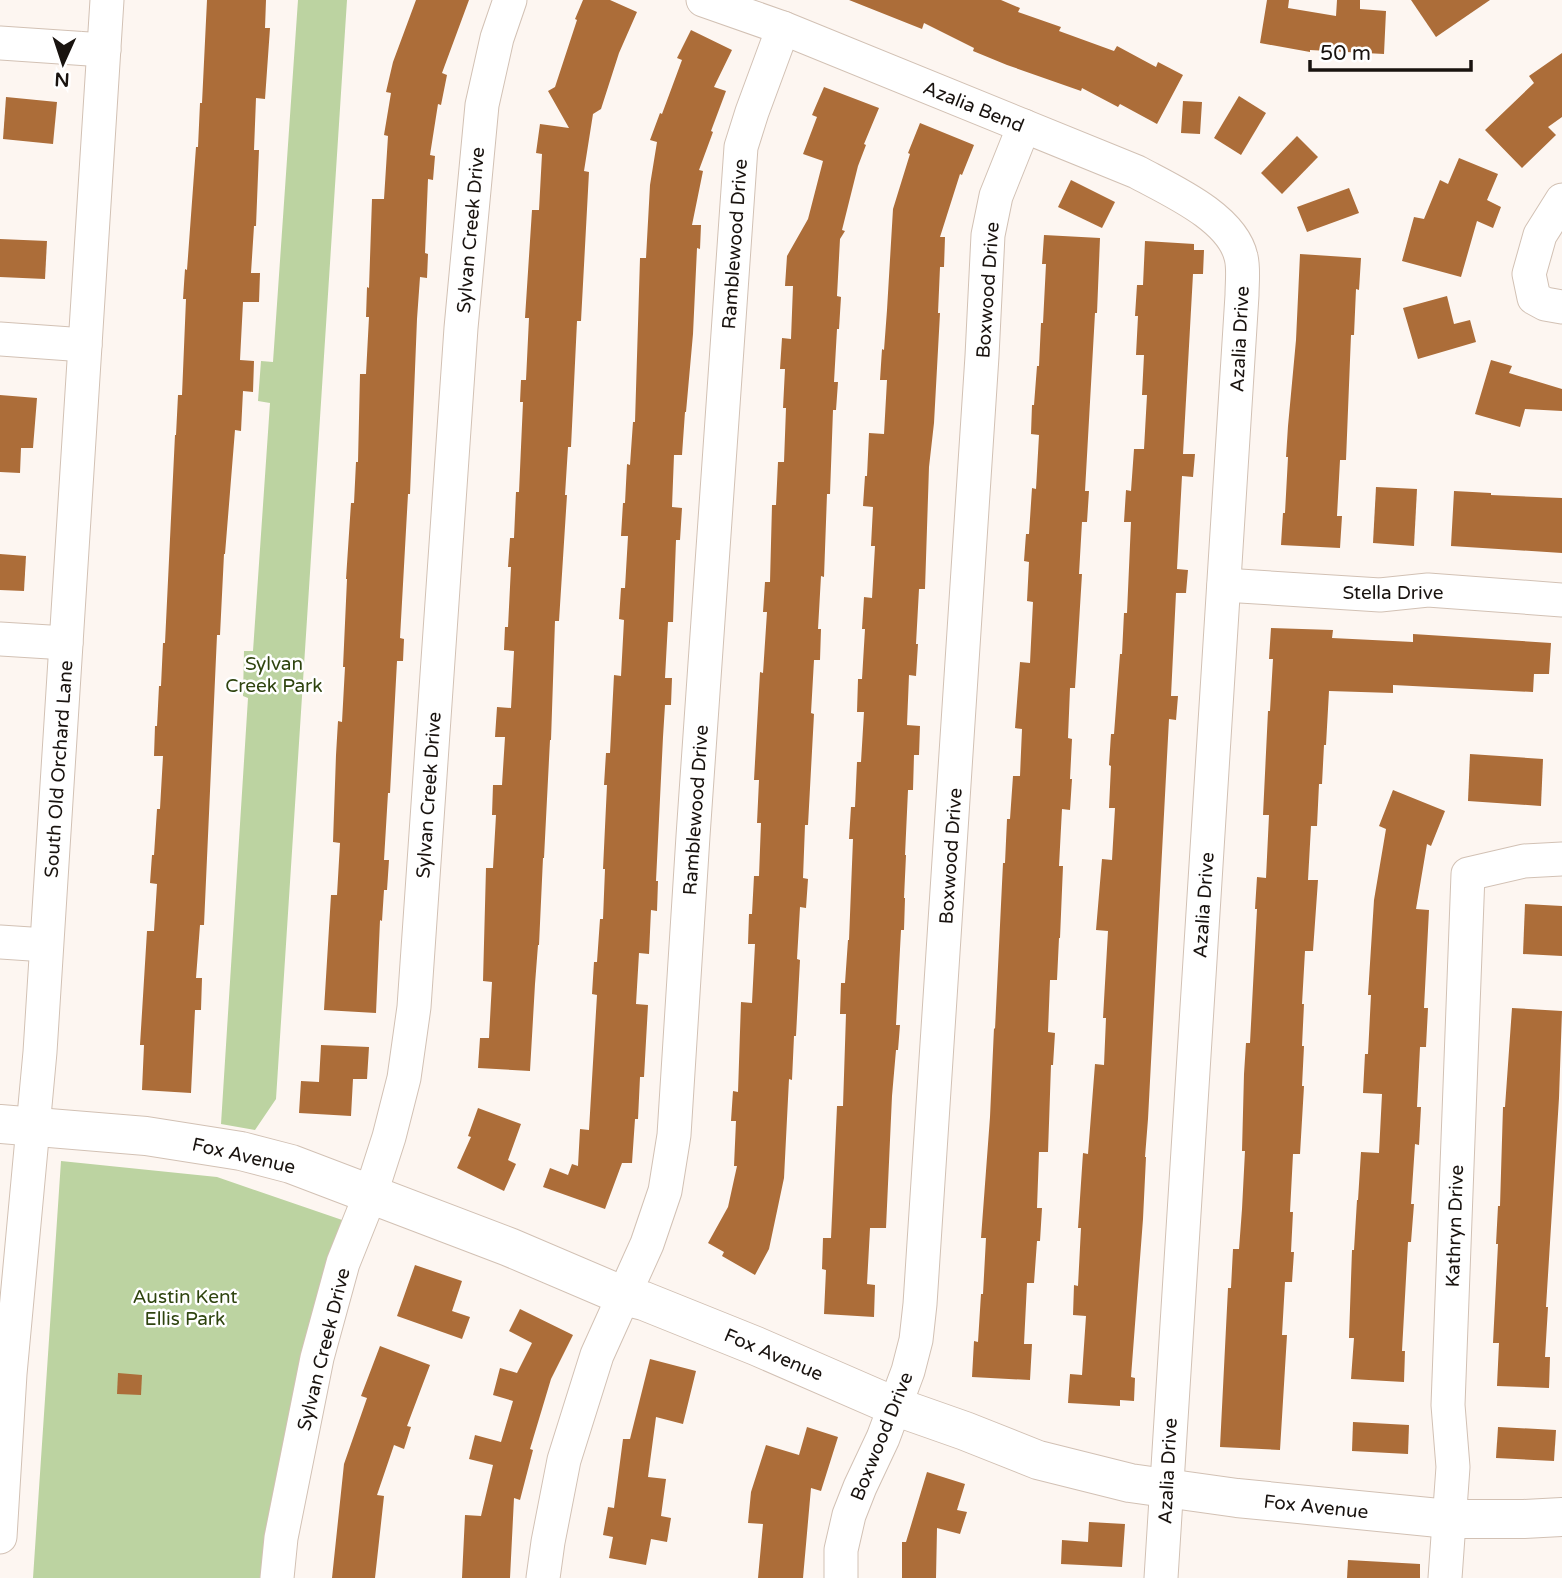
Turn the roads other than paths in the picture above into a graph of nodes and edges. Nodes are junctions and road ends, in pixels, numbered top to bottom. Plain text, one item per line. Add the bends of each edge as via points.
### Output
1 (107, 0) edge
2 (510, 0) edge
3 (703, 0) edge
4 (783, 29) junction
5 (0, 43) edge
6 (104, 50) junction
7 (1024, 126) junction
8 (1562, 200) edge
9 (1232, 234) joint
10 (1548, 302) edge
11 (0, 339) edge
12 (85, 345) junction
13 (1224, 585) junction
14 (1562, 600) edge
15 (0, 639) edge
16 (66, 643) junction
17 (1562, 859) edge
18 (0, 942) edge
19 (46, 945) junction
20 (16, 1125) edge
21 (371, 1193) junction
22 (624, 1296) junction
23 (894, 1406) junction
24 (1166, 1488) junction
25 (1562, 1517) edge
26 (1449, 1518) junction
27 (0, 1537) edge
28 (277, 1578) edge
29 (543, 1578) edge
30 (841, 1578) edge
31 (1161, 1578) edge
32 (1445, 1578) edge

1 - 6 street, South Old Orchard Lane
2 - 21 street, Sylvan Creek Drive via 482,105 461,328 414,1007 404,1078
3 - 4 street, Azalia Bend
4 - 7 street, Azalia Bend
4 - 22 street, Ramblewood Drive via 741,147 674,1135 665,1191
5 - 6 street
6 - 12 street, South Old Orchard Lane
7 - 9 street, Azalia Bend via 1137,172 1190,200
7 - 23 street, Boxwood Drive via 996,196 988,235 920,1304 916,1340
8 - 10 street via 1540,234 1529,274
9 - 13 street, Azalia Drive via 1241,257 1242,295
11 - 12 street
12 - 16 street, South Old Orchard Lane
13 - 14 street, Stella Drive via 1380,595 1428,590
13 - 24 street, Azalia Drive
15 - 16 street
16 - 19 street, South Old Orchard Lane
17 - 26 street, Kathryn Drive via 1524,861 1468,874 1448,1405
18 - 19 street
19 - 20 street, South Old Orchard Lane via 40,1052
20 - 21 main road, Fox Avenue via 146,1136 241,1151
20 - 27 street, South Old Orchard Lane via 10,1374
21 - 22 main road, Fox Avenue
21 - 28 street, Sylvan Creek Drive via 343,1263 317,1358
22 - 23 main road, Fox Avenue via 744,1341
22 - 29 street, Ramblewood Drive via 597,1355 564,1460
23 - 24 main road, Fox Avenue via 1038,1460
23 - 30 street, Boxwood Drive via 849,1515
24 - 26 main road, Fox Avenue
24 - 31 street, Azalia Drive
25 - 26 main road, Fox Avenue
26 - 32 street, Kathryn Drive

